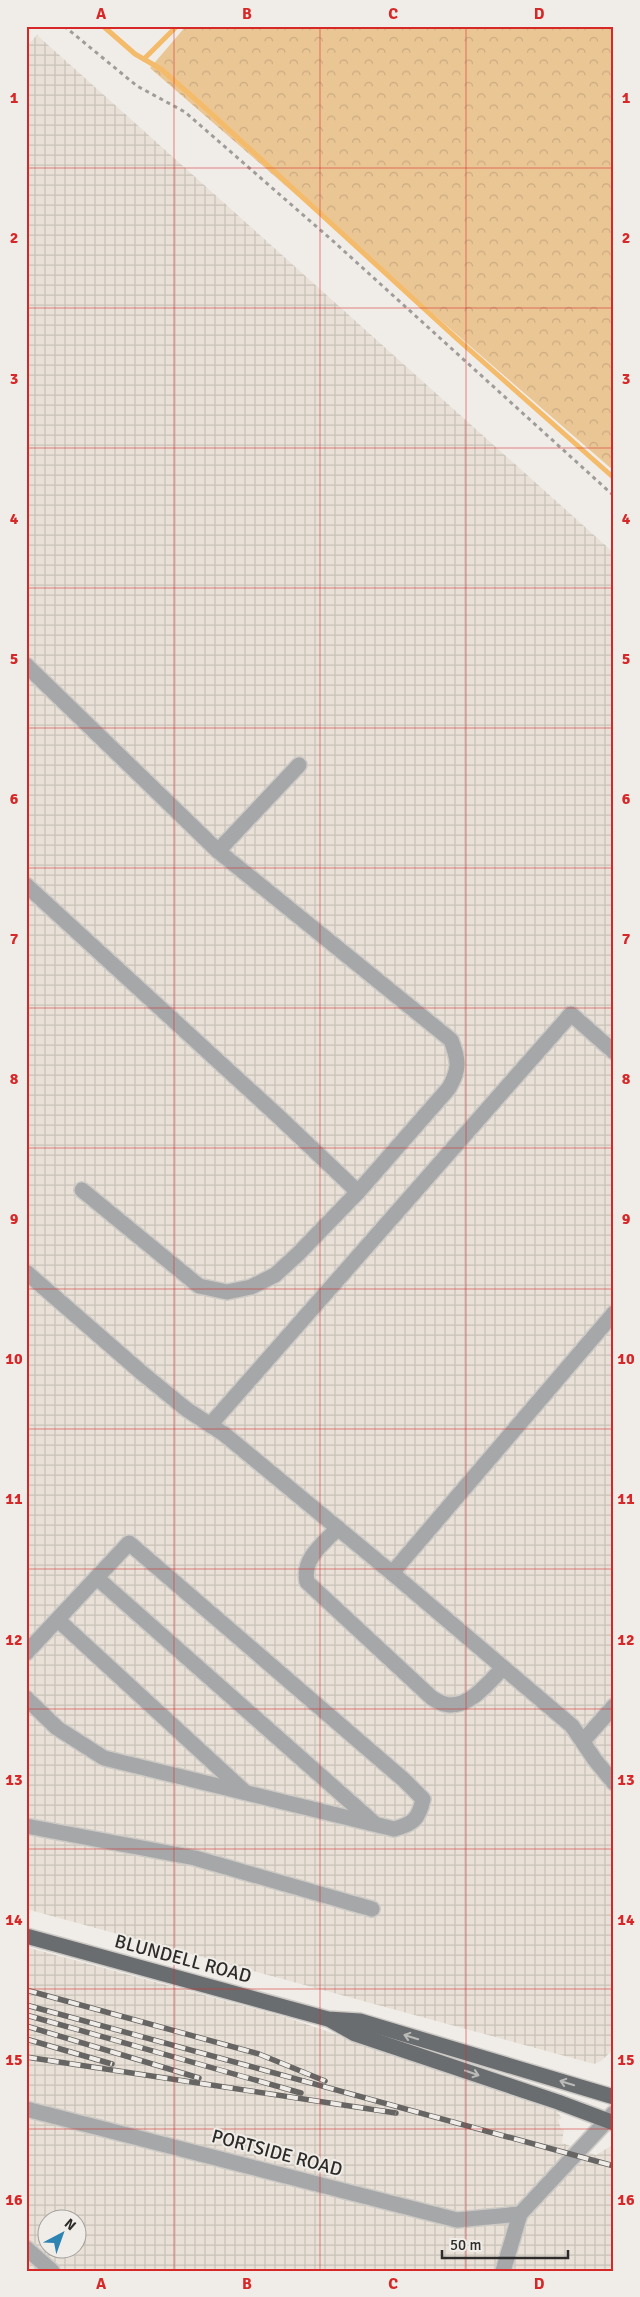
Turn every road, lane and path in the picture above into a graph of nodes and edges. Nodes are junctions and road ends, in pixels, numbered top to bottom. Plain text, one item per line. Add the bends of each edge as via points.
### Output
1 (64, 26) edge
2 (614, 496) edge
3 (26, 665) edge
4 (299, 765) dead end
5 (218, 851) junction
6 (26, 885) edge
7 (614, 1052) edge
8 (82, 1190) dead end
9 (358, 1192) junction
10 (26, 1272) edge
11 (614, 1313) edge
12 (210, 1424) junction
13 (338, 1528) junction
14 (392, 1573) junction
15 (97, 1578) junction
16 (58, 1620) junction
17 (26, 1632) edge
18 (38, 1641) junction
19 (26, 1653) edge
20 (504, 1668) junction
21 (26, 1698) edge
22 (614, 1706) edge
23 (583, 1741) junction
24 (614, 1783) edge
25 (246, 1793) junction
26 (376, 1824) junction
27 (26, 1826) edge
28 (372, 1909) dead end
29 (26, 1936) edge
30 (328, 2019) junction
31 (614, 2097) edge
32 (26, 2109) edge
33 (611, 2119) edge
34 (520, 2214) junction
35 (26, 2248) edge
36 (52, 2271) edge
37 (503, 2271) edge

1 - 2 path via 137,86 192,118
3 - 5 street
4 - 5 street
5 - 9 street via 451,1040 457,1073 449,1088
6 - 9 street
7 - 12 street via 571,1014
8 - 9 street via 199,1286 227,1292 250,1287 275,1275
10 - 12 street via 142,1373
11 - 14 street
12 - 13 street
13 - 14 street
13 - 20 street via 310,1557 304,1571 307,1582 432,1698 448,1706 462,1703
14 - 20 street
15 - 16 street
15 - 26 street
15 - 26 street via 129,1543 397,1773 423,1799 421,1812 409,1825 394,1829
16 - 18 street
16 - 25 street
17 - 18 street
18 - 19 street
20 - 23 street via 572,1726
21 - 25 street via 57,1728 104,1758
22 - 23 street
23 - 24 street
25 - 26 street
27 - 28 street via 195,1858
29 - 30 main road, BLUNDELL ROAD
31 -> 30 main road, BLUNDELL ROAD via 360,2021
30 -> 33 main road, BLUNDELL ROAD via 355,2034
32 - 34 street, PORTSIDE ROAD via 456,2220
33 - 34 street
34 - 37 street
35 - 36 street

